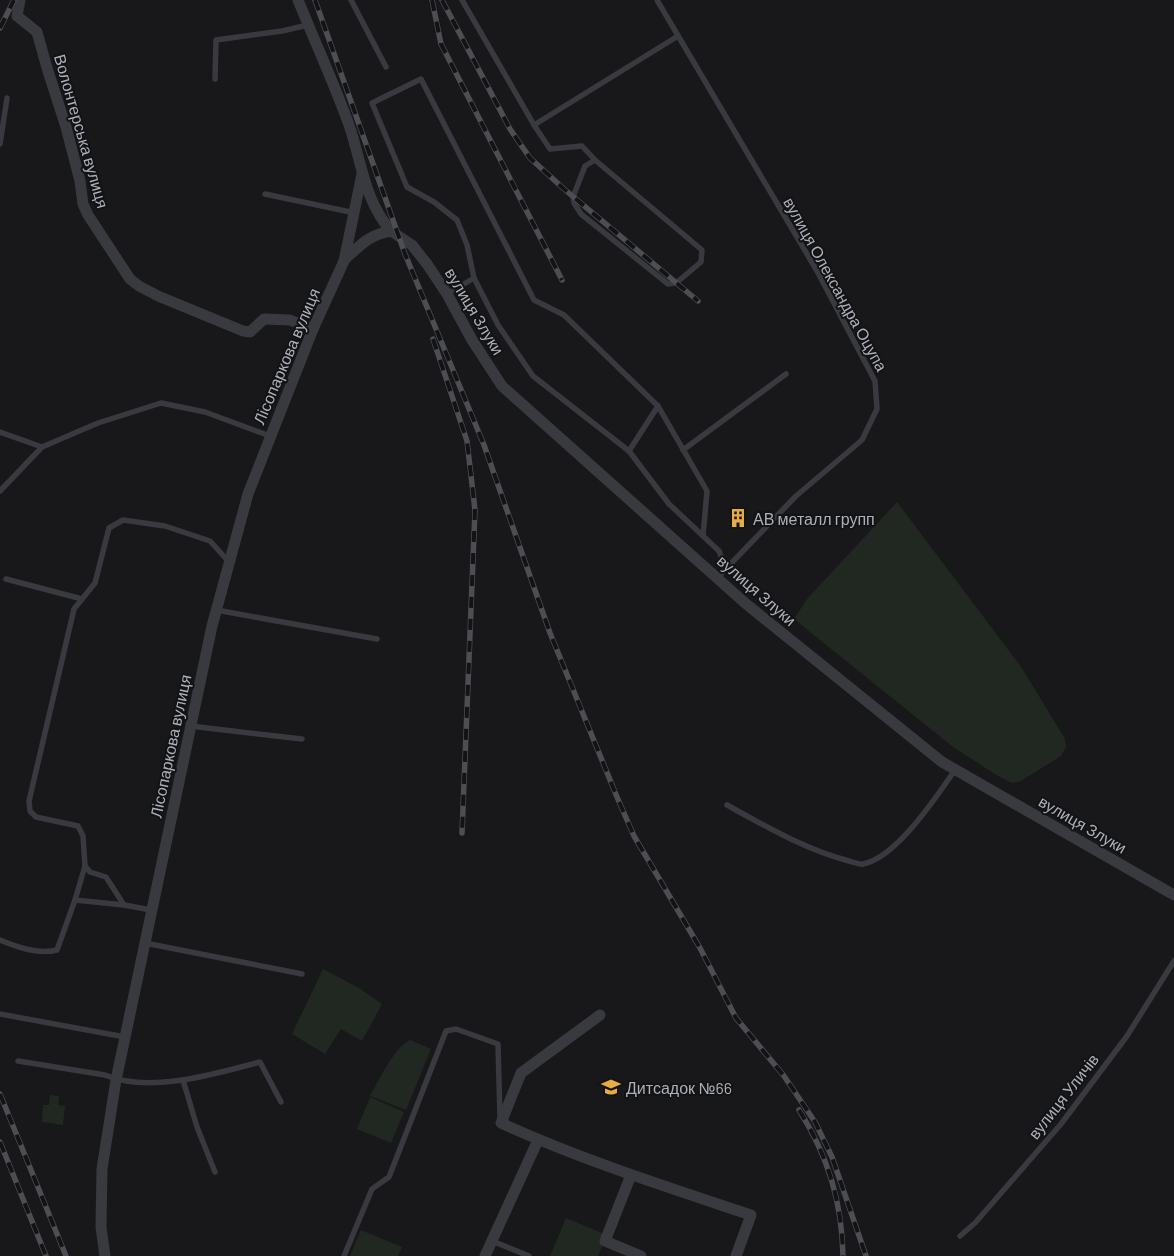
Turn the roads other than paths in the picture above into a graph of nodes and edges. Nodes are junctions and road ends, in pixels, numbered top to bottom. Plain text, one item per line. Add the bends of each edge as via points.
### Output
1 (20, 0) edge
2 (298, 0) edge
3 (351, 0) edge
4 (462, 0) edge
5 (657, 0) edge
6 (308, 25) junction
7 (678, 36) junction
8 (386, 67) dead end
9 (215, 79) dead end
10 (7, 98) dead end
11 (534, 125) junction
12 (0, 144) edge
13 (595, 160) junction
14 (362, 174) junction
15 (265, 194) dead end
16 (355, 213) junction
17 (391, 231) junction
18 (344, 261) junction
19 (474, 278) junction
20 (447, 294) junction
21 (313, 329) junction
22 (786, 374) dead end
23 (658, 406) junction
24 (0, 432) edge
25 (270, 436) junction
26 (42, 448) junction
27 (683, 450) junction
28 (629, 451) junction
29 (0, 491) edge
30 (703, 536) junction
31 (229, 562) junction
32 (726, 568) junction
33 (717, 578) junction
34 (6, 579) dead end
35 (82, 599) junction
36 (216, 610) junction
37 (377, 639) dead end
38 (190, 726) junction
39 (302, 739) dead end
40 (956, 770) junction
41 (727, 805) dead end
42 (84, 866) junction
43 (1174, 895) edge
44 (75, 900) junction
45 (124, 905) junction
46 (152, 910) junction
47 (0, 940) edge
48 (144, 942) junction
49 (1174, 961) edge
50 (302, 974) dead end
51 (0, 1014) edge
52 (600, 1015) dead end
53 (125, 1037) junction
54 (18, 1061) dead end
55 (116, 1080) junction
56 (183, 1080) junction
57 (281, 1102) dead end
58 (501, 1123) junction
59 (538, 1140) junction
60 (215, 1172) dead end
61 (631, 1175) junction
62 (960, 1236) dead end
63 (492, 1240) junction
64 (105, 1256) edge
65 (344, 1256) edge
66 (485, 1256) edge
67 (529, 1256) edge
68 (641, 1256) edge
69 (736, 1256) edge

1 - 21 street, Волонтерська вулиця via 17,16 37,32 66,127 83,204 130,280 158,296 243,331 250,332 264,319 290,320
2 - 6 street
3 - 8 lane
4 - 11 lane
5 - 7 lane, вулиця Олександра Оцупа
6 - 9 lane via 216,40
6 - 14 street via 348,122
7 - 11 lane
7 - 32 lane, вулиця Олександра Оцупа via 817,271 874,381 877,409 862,440 796,496
10 - 12 lane
11 - 13 lane via 550,149 582,146
13 - 13 lane via 702,250 701,262 676,283 668,284 581,214 573,197 586,166
14 - 16 street
14 - 17 street, вулиця Злуки via 373,206
15 - 16 lane
16 - 18 street, Лісопаркова вулиця
17 - 18 street, Лісопаркова вулиця via 376,234 365,241
17 - 20 street, вулиця Злуки via 412,245
18 - 21 street, Лісопаркова вулиця
19 - 20 lane
19 - 23 lane via 467,245 457,220 407,187 372,103 421,79 534,300 564,315
19 - 28 lane via 498,325 532,376
20 - 33 street, вулиця Злуки via 502,386
21 - 25 street, Лісопаркова вулиця
22 - 27 lane
23 - 27 lane
23 - 28 lane
24 - 26 lane
25 - 26 lane via 205,412 161,403 98,423
25 - 31 street, Лісопаркова вулиця via 248,494
26 - 29 lane
27 - 30 lane via 707,491
28 - 30 lane via 669,504
30 - 32 lane via 719,551
31 - 35 lane via 210,541 165,526 123,520 109,528 95,583
31 - 36 street, Лісопаркова вулиця
32 - 33 lane, вулиця Олександра Оцупа
33 - 40 street, вулиця Злуки via 744,604
34 - 35 lane
35 - 42 lane via 74,609 29,801 30,812 36,817 78,826 83,836
36 - 37 lane
36 - 38 street, Лісопаркова вулиця
38 - 39 lane
38 - 46 street, Лісопаркова вулиця
40 - 41 lane via 926,812 890,852 862,864 834,857
40 - 43 street, вулиця Злуки
42 - 44 lane
42 - 45 lane via 90,872 106,877
44 - 45 lane
44 - 47 lane via 57,950 37,951
45 - 46 lane
46 - 48 street, Лісопаркова вулиця
48 - 50 lane
48 - 53 street, Лісопаркова вулиця
49 - 62 lane, вулиця Уличів via 1127,1036 1061,1124
51 - 53 lane
52 - 58 street via 521,1073
53 - 55 street, Лісопаркова вулиця
54 - 55 lane via 105,1075
55 - 56 lane via 138,1083
55 - 64 street, Лісопаркова вулиця via 102,1169 101,1227
56 - 57 lane via 260,1062
56 - 60 lane
58 - 59 street
58 - 65 lane via 498,1044 456,1029 446,1031 389,1177 372,1189
59 - 61 street
59 - 63 street
61 - 68 street via 605,1241
61 - 69 street via 751,1215
63 - 66 street
63 - 67 lane

